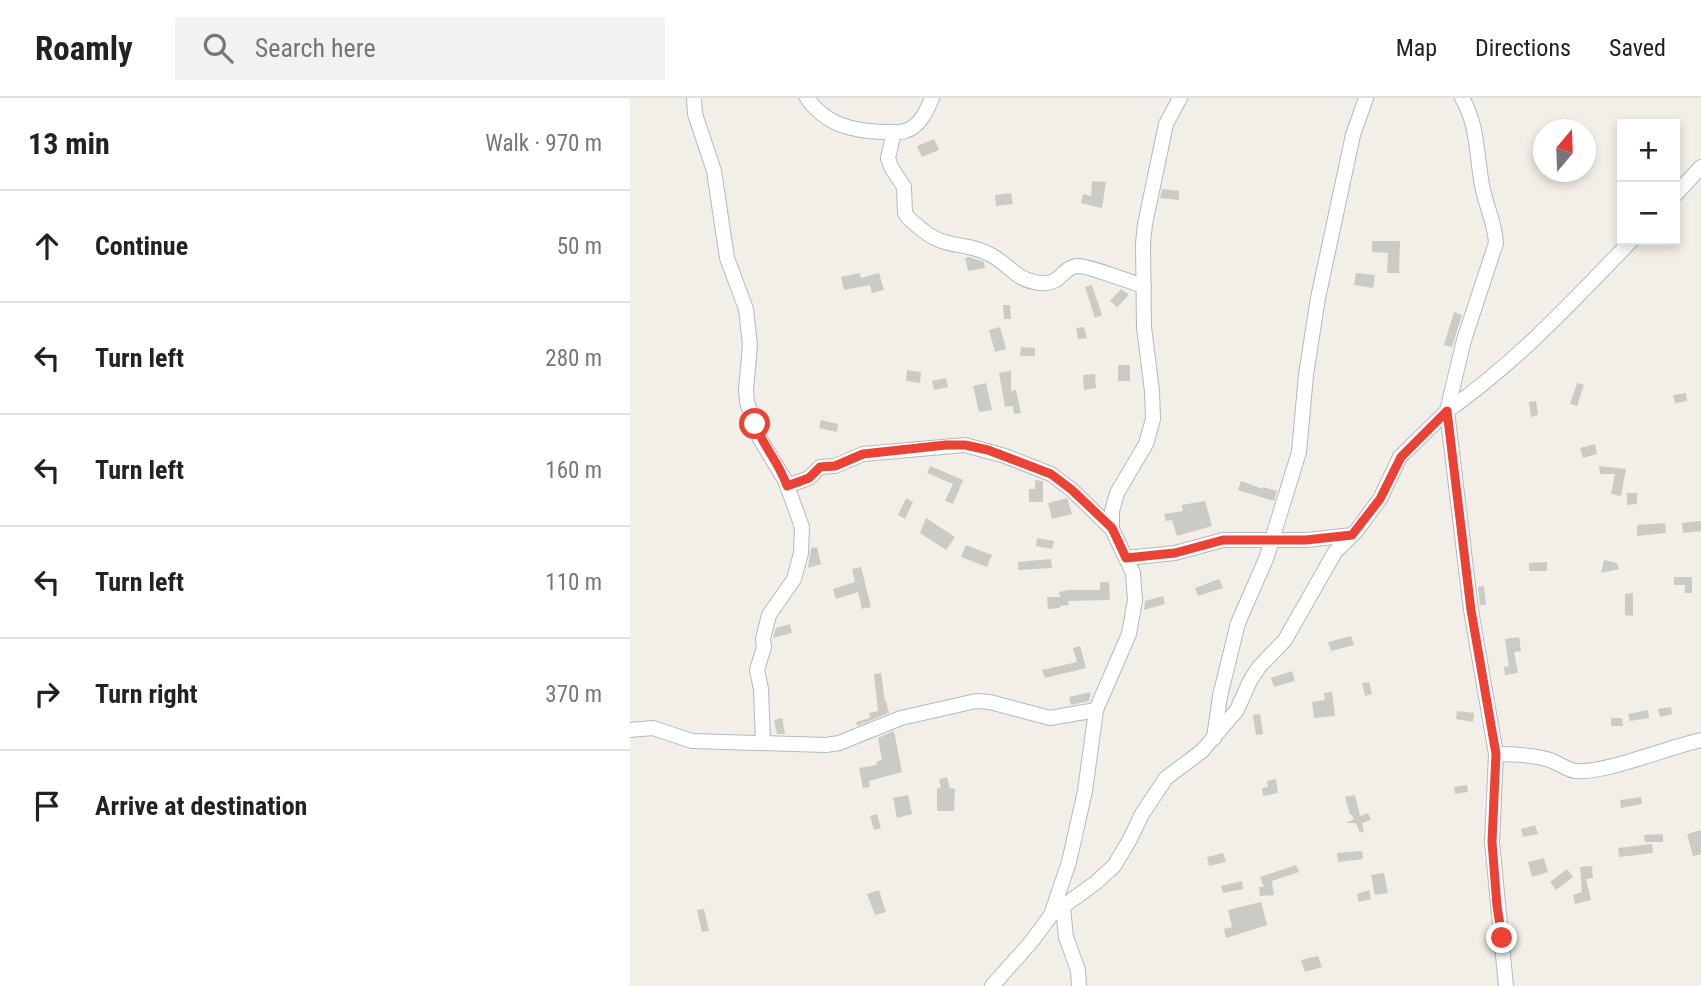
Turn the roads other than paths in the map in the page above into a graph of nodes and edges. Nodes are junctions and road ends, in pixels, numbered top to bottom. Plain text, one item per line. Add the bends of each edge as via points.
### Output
1 (694, 98) edge
2 (807, 98) edge
3 (932, 98) edge
4 (1180, 98) edge
5 (1366, 98) edge
6 (1462, 98) edge
7 (894, 132) junction
8 (1701, 167) edge
9 (1680, 190) edge
10 (1627, 245) edge
11 (1144, 286) junction
12 (1447, 411) junction
13 (787, 486) junction
14 (1112, 528) junction
15 (1352, 535) junction
16 (1271, 539) junction
17 (1126, 558) junction
18 (1096, 710) junction
19 (630, 730) edge
20 (1214, 739) junction
21 (1701, 740) edge
22 (763, 743) junction
23 (1496, 754) junction
24 (1057, 911) junction
25 (992, 986) edge
26 (1079, 986) edge
27 (1506, 986) edge

1 - 13 street via 714,171 727,258 746,309 750,345 747,402 760,439
2 - 7 street via 831,122 851,129
3 - 7 street via 913,127
4 - 11 street via 1166,124 1145,224
5 - 16 street via 1353,135 1318,298 1298,452
6 - 12 street via 1473,121 1496,243 1464,340
7 - 11 street via 888,158 904,187 905,213 932,238 986,252 1024,280 1050,284 1077,266
8 - 9 street
10 - 12 street via 1555,321
11 - 14 street via 1153,419 1146,444 1117,493
12 - 15 street via 1401,457 1380,499
12 - 23 street via 1471,610
13 - 14 street via 809,478 820,467 863,454 965,445 1051,474
13 - 22 street via 801,521 801,553 791,587 766,623 757,670
14 - 17 street
15 - 16 street
15 - 20 street via 1335,552 1285,640 1259,667 1237,710
16 - 17 street via 1223,540 1175,553
16 - 20 street via 1238,623
17 - 18 street via 1133,573 1135,600 1129,634
18 - 22 street via 1050,718 976,701 901,718 839,743
18 - 24 street via 1086,791
19 - 22 street via 653,728 692,741
20 - 24 street via 1167,778 1114,866
21 - 23 street via 1574,771 1550,760
23 - 27 street via 1492,842
24 - 25 street
24 - 26 street via 1078,970

